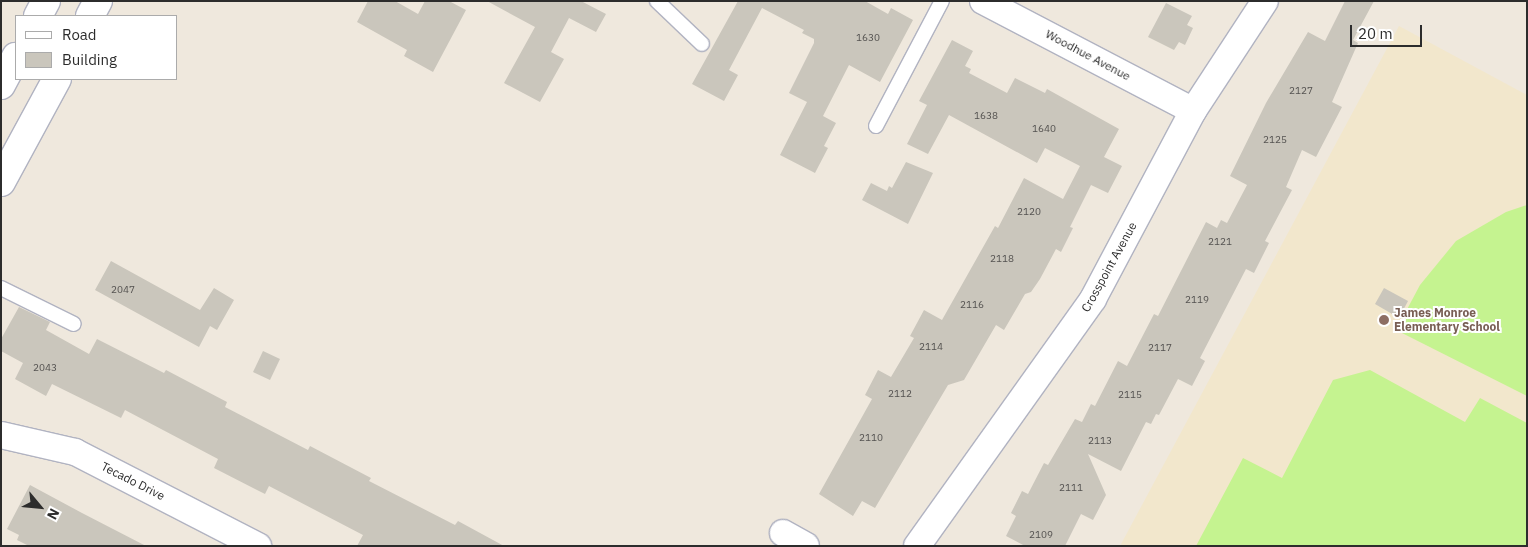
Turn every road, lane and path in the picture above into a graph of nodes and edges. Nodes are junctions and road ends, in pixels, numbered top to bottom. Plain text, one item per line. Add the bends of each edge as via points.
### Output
1 (46, 1) edge
2 (98, 1) edge
3 (657, 1) edge
4 (942, 1) edge
5 (983, 1) edge
6 (1265, 1) edge
7 (39, 15) edge
8 (91, 15) edge
9 (702, 44) dead end
10 (15, 59) edge
11 (56, 80) edge
12 (1, 85) edge
13 (1193, 111) junction
14 (876, 126) dead end
15 (1, 182) edge
16 (1, 288) edge
17 (74, 324) dead end
18 (1, 435) edge
19 (783, 533) dead end
20 (258, 546) edge
21 (806, 546) edge
22 (917, 546) edge

1 - 7 main road
2 - 8 main road
3 - 9 lane
4 - 14 lane
5 - 13 street, Woodhue Avenue
6 - 13 street, Crosspoint Avenue
10 - 12 main road
11 - 15 main road
13 - 22 street, Crosspoint Avenue via 1093,299
16 - 17 lane
18 - 20 street, Tecado Drive via 75,452
19 - 21 street

